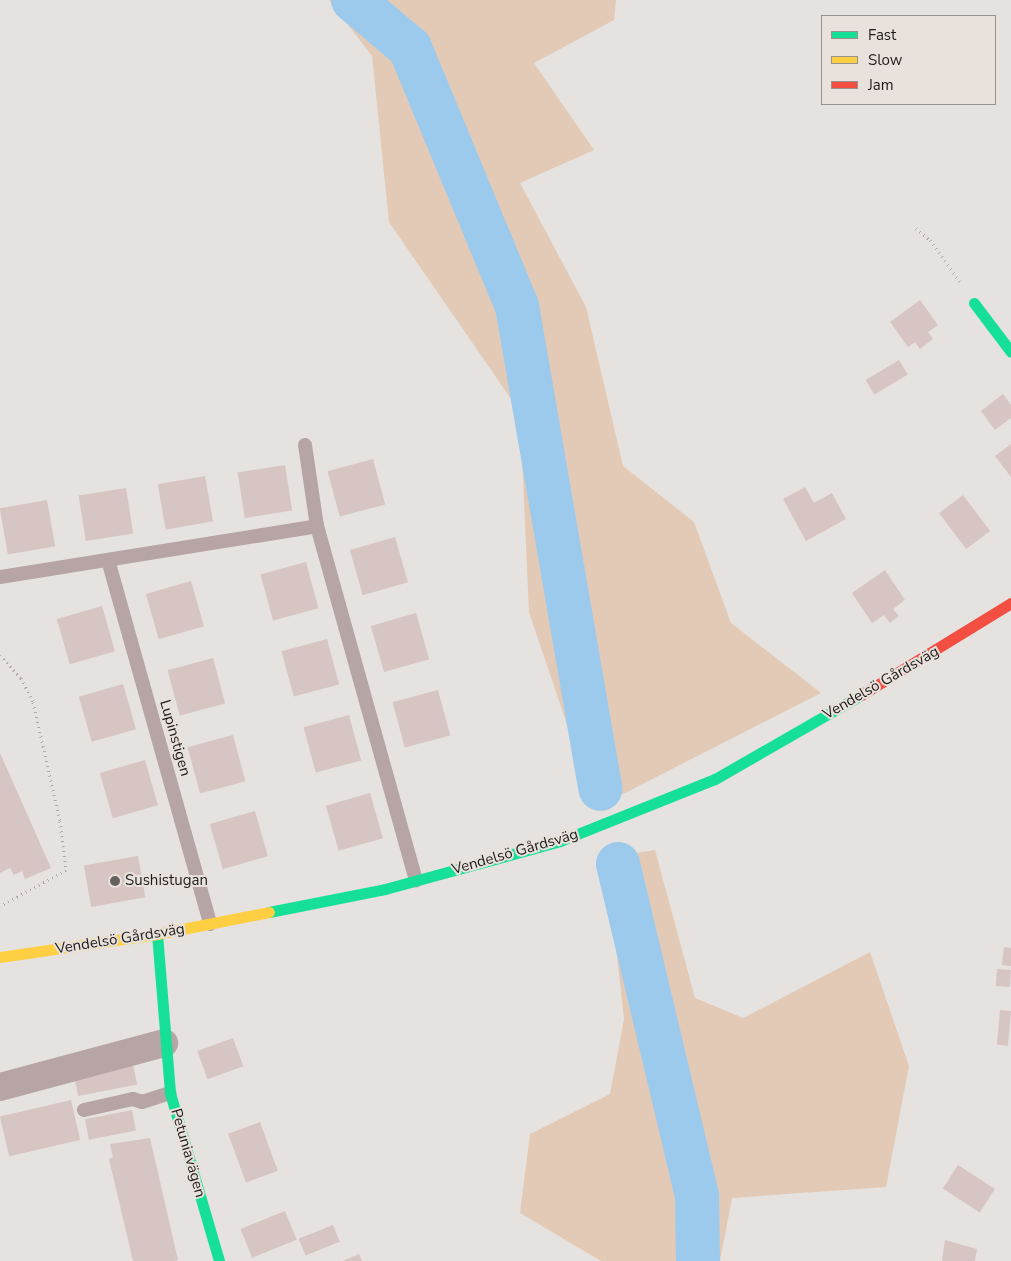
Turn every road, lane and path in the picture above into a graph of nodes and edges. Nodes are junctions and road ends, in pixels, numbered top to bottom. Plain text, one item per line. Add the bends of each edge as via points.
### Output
1 (916, 228) dead end
2 (974, 303) joint
3 (1011, 352) edge
4 (305, 445) dead end
5 (317, 526) junction
6 (108, 560) junction
7 (0, 577) edge
8 (1011, 604) edge
9 (0, 655) edge
10 (416, 880) junction
11 (0, 906) edge
12 (210, 924) junction
13 (157, 934) junction
14 (0, 957) edge
15 (164, 1043) junction
16 (0, 1087) edge
17 (170, 1093) junction
18 (84, 1110) dead end
19 (219, 1261) edge

1 - 2 path via 930,240
2 - 3 street
4 - 5 lane
5 - 6 lane
5 - 10 lane
6 - 7 lane
6 - 12 lane, Lupinstigen
8 - 10 street, Vendelsö Gårdsväg via 922,660 715,779 560,841
9 - 11 path via 20,678 33,702 60,821 66,870
10 - 12 street, Vendelsö Gårdsväg
12 - 13 street, Vendelsö Gårdsväg
13 - 14 street, Vendelsö Gårdsväg
13 - 15 street, Petuniavägen
15 - 16 street
15 - 17 street, Petuniavägen
17 - 18 lane via 142,1102 133,1099
17 - 19 street, Petuniavägen

